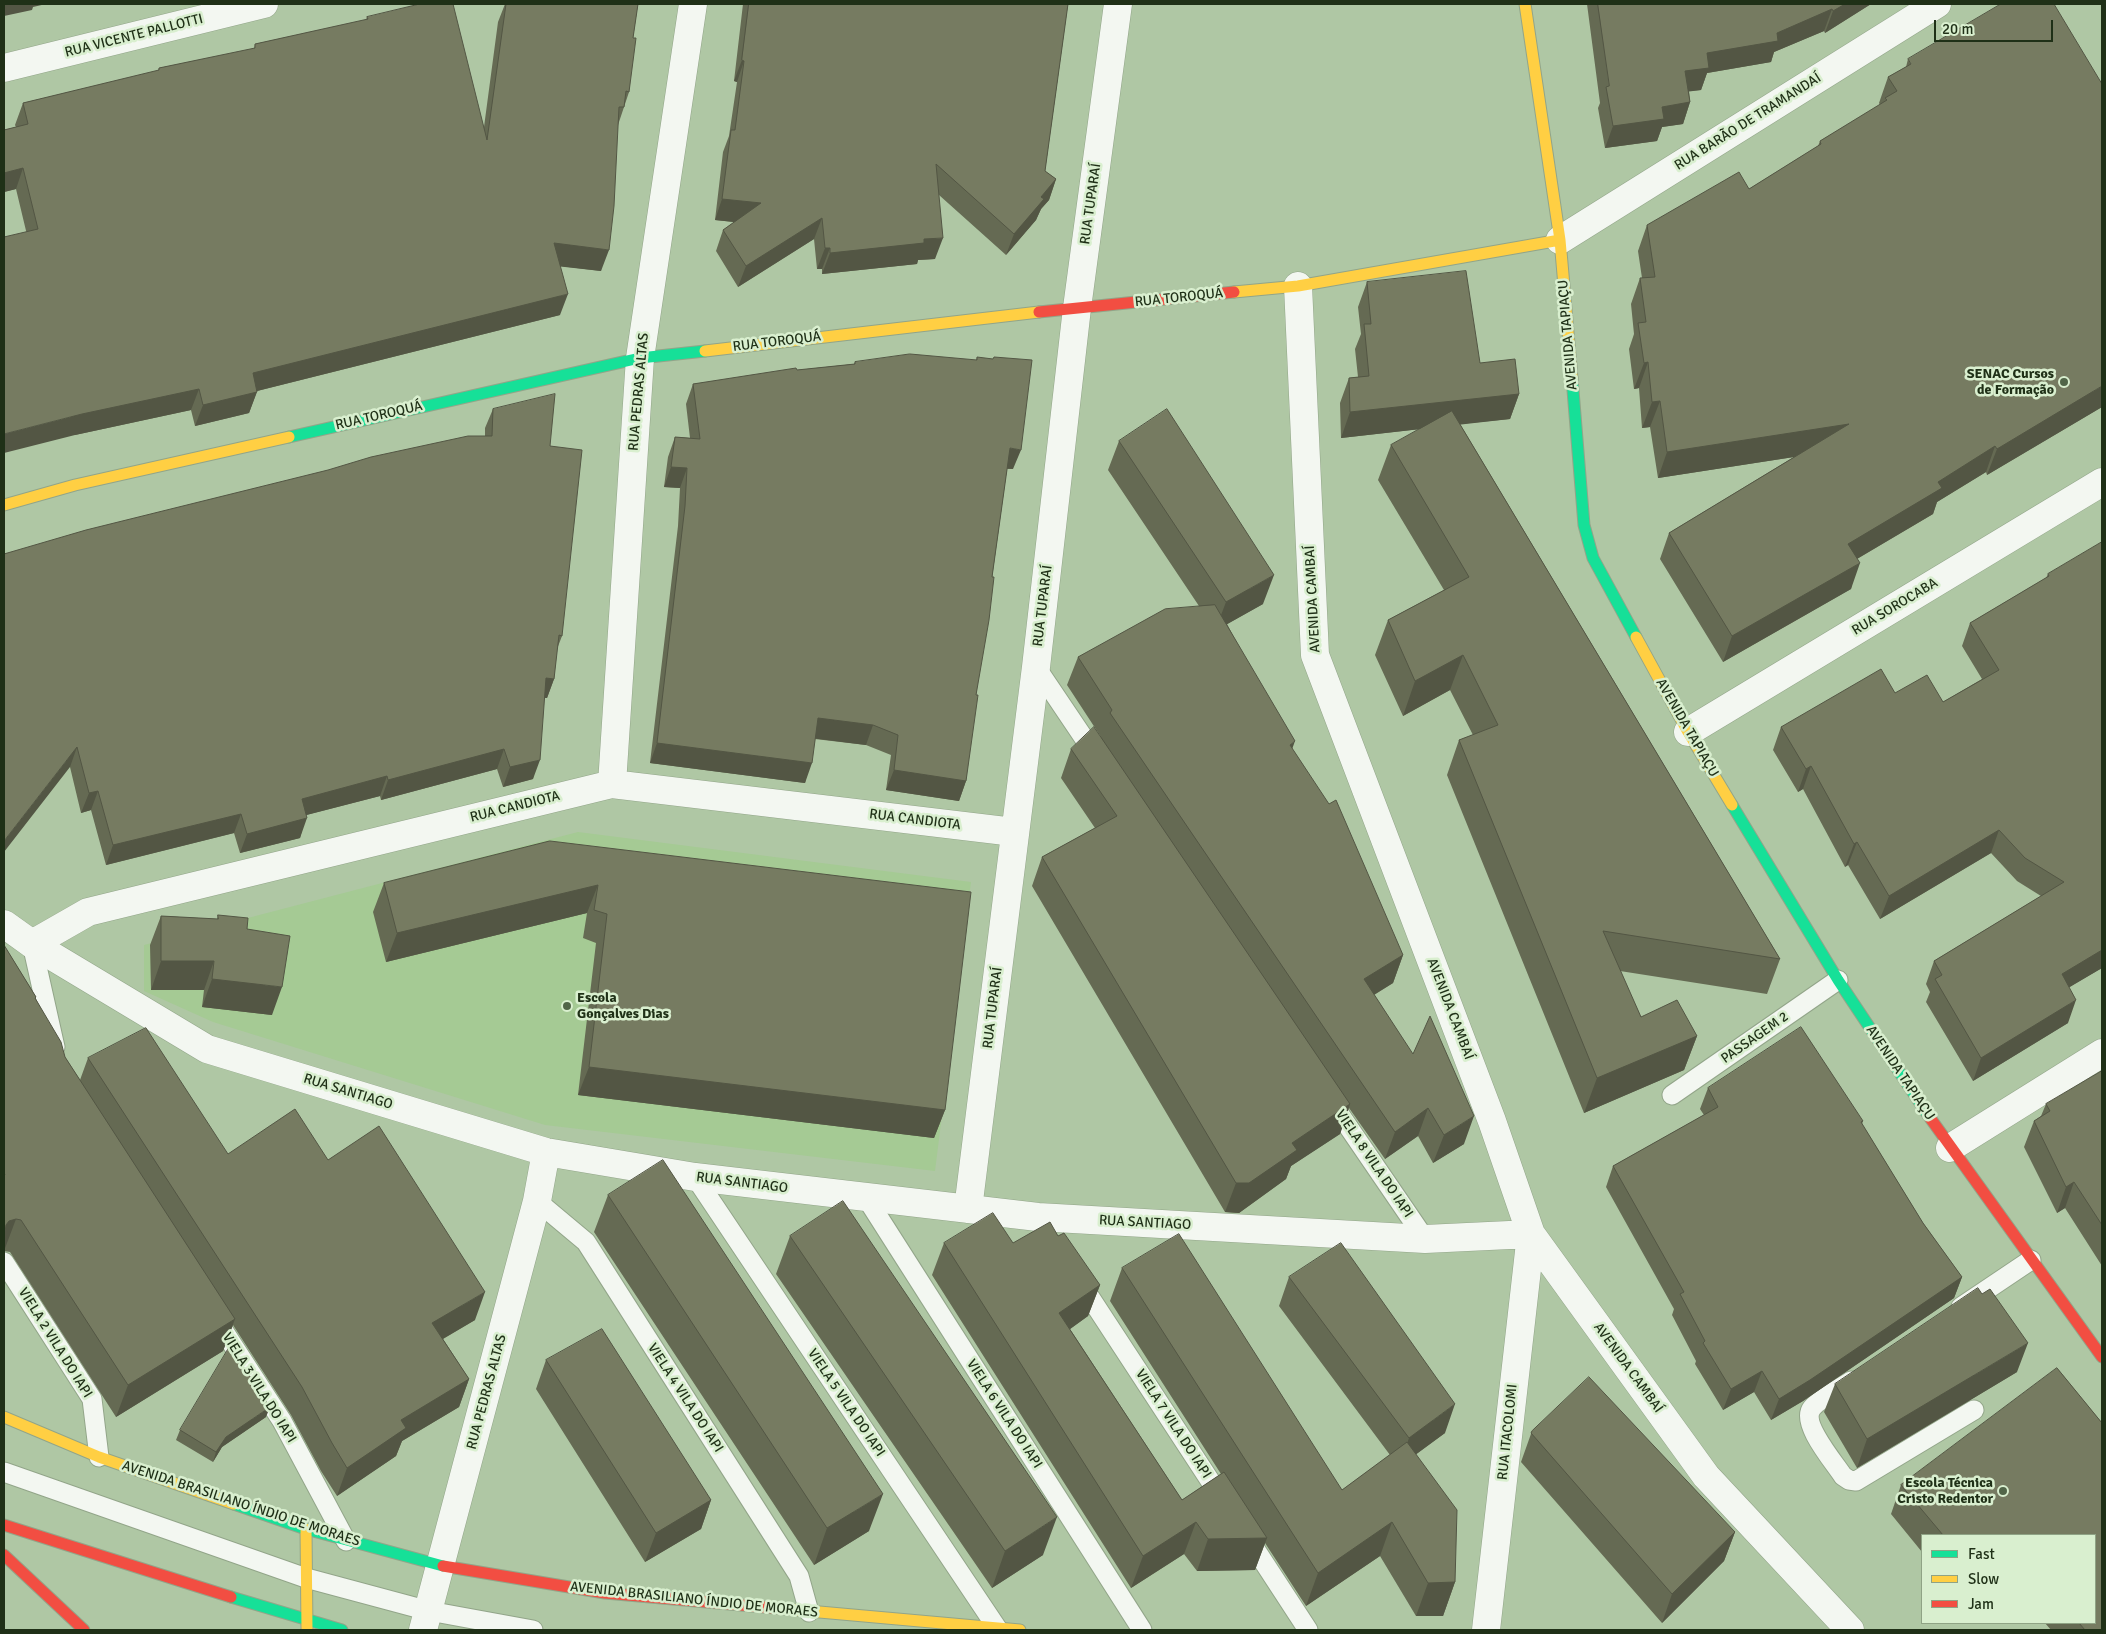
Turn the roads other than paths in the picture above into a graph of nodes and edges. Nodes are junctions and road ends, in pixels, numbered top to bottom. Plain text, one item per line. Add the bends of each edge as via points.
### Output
1 (264, 4) edge
2 (694, 4) edge
3 (1118, 4) edge
4 (1525, 4) edge
5 (1937, 4) edge
6 (4, 68) edge
7 (1560, 240) junction
8 (1298, 286) junction
9 (1077, 308) junction
10 (640, 358) junction
11 (2102, 482) edge
12 (4, 505) edge
13 (1036, 667) junction
14 (1688, 732) junction
15 (1108, 774) edge
16 (612, 784) junction
17 (1014, 832) junction
18 (4, 924) edge
19 (32, 944) junction
20 (1838, 980) junction
21 (2102, 1053) edge
22 (59, 1064) edge
23 (1319, 1084) edge
24 (1672, 1095) dead end
25 (1950, 1148) junction
26 (546, 1152) junction
27 (695, 1177) junction
28 (867, 1199) junction
29 (537, 1201) junction
30 (968, 1209) junction
31 (1531, 1234) junction
32 (1425, 1239) junction
33 (2031, 1260) junction
34 (4, 1262) edge
35 (1070, 1267) edge
36 (202, 1298) edge
37 (1948, 1316) edge
38 (2102, 1356) edge
39 (1868, 1370) edge
40 (1974, 1410) dead end
41 (4, 1416) edge
42 (99, 1457) junction
43 (4, 1472) edge
44 (4, 1525) edge
45 (306, 1529) junction
46 (346, 1541) junction
47 (4, 1554) edge
48 (441, 1566) junction
49 (306, 1578) junction
50 (809, 1612) junction
51 (426, 1621) edge
52 (308, 1626) edge
53 (996, 1628) junction
54 (84, 1630) edge
55 (342, 1630) edge
56 (533, 1630) edge
57 (1020, 1630) edge
58 (1142, 1630) edge
59 (1308, 1630) edge
60 (1486, 1630) edge
61 (1850, 1630) edge

1 - 6 street, RUA VICENTE PALLOTTI
2 - 10 street, RUA PEDRAS ALTAS
3 - 9 street, RUA TUPARAÍ
4 - 7 street, AVENIDA TAPIAÇU
5 - 7 street, RUA BARÃO DE TRAMANDAÍ
7 - 8 street, RUA TOROQUÁ
7 - 14 street, AVENIDA TAPIAÇU via 1584,525 1593,558
8 - 9 street, RUA TOROQUÁ
8 - 31 street, AVENIDA CAMBAÍ via 1315,654 1492,1121
9 - 10 street, RUA TOROQUÁ
9 - 13 street, RUA TUPARAÍ
10 - 12 street, RUA TOROQUÁ via 75,484
10 - 16 street, RUA PEDRAS ALTAS
11 - 14 street, RUA SOROCABA
13 - 15 lane
13 - 17 street, RUA TUPARAÍ
14 - 20 street, AVENIDA TAPIAÇU
16 - 17 street, RUA CANDIOTA
16 - 19 street, RUA CANDIOTA via 88,912
17 - 30 street, RUA TUPARAÍ
18 - 19 street, RUA SANTIAGO
19 - 22 lane
19 - 26 street, RUA SANTIAGO via 207,1049
20 - 24 lane, PASSAGEM 2
20 - 25 street, AVENIDA TAPIAÇU
21 - 25 street
23 - 32 lane, VIELA 8 VILA DO IAPI
25 - 33 street, AVENIDA TAPIAÇU
26 - 27 street, RUA SANTIAGO
26 - 29 street, RUA PEDRAS ALTAS
27 - 28 street, RUA SANTIAGO
27 - 53 lane, VIELA 5 VILA DO IAPI
28 - 30 street, RUA SANTIAGO
28 - 58 lane, VIELA 6 VILA DO IAPI
29 - 48 street, RUA PEDRAS ALTAS
29 - 50 lane, VIELA 4 VILA DO IAPI via 586,1242 799,1576
30 - 32 street, RUA SANTIAGO via 1043,1226
31 - 32 street, RUA SANTIAGO
31 - 60 street, RUA ITACOLOMI
31 - 61 street, AVENIDA CAMBAÍ via 1706,1476
33 - 37 lane
33 - 38 street, AVENIDA TAPIAÇU
34 - 42 lane, VIELA 2 VILA DO IAPI via 92,1398
35 - 59 lane, VIELA 7 VILA DO IAPI
36 - 46 lane, VIELA 3 VILA DO IAPI via 282,1422
39 - 40 lane via 1812,1407 1808,1417 1810,1427 1848,1480 1856,1481
41 - 42 street, AVENIDA BRASILIANO ÍNDIO DE MORAES
42 - 45 street, AVENIDA BRASILIANO ÍNDIO DE MORAES
43 - 49 lane
44 - 52 street
45 - 46 street, AVENIDA BRASILIANO ÍNDIO DE MORAES
45 - 49 street
46 - 48 street, AVENIDA BRASILIANO ÍNDIO DE MORAES
47 - 54 street
48 - 50 street, AVENIDA BRASILIANO ÍNDIO DE MORAES via 605,1593
48 - 51 street, RUA PEDRAS ALTAS
49 - 51 lane
49 - 52 street
50 - 53 street, AVENIDA BRASILIANO ÍNDIO DE MORAES
51 - 56 lane
52 - 55 street
53 - 57 street, AVENIDA BRASILIANO ÍNDIO DE MORAES

